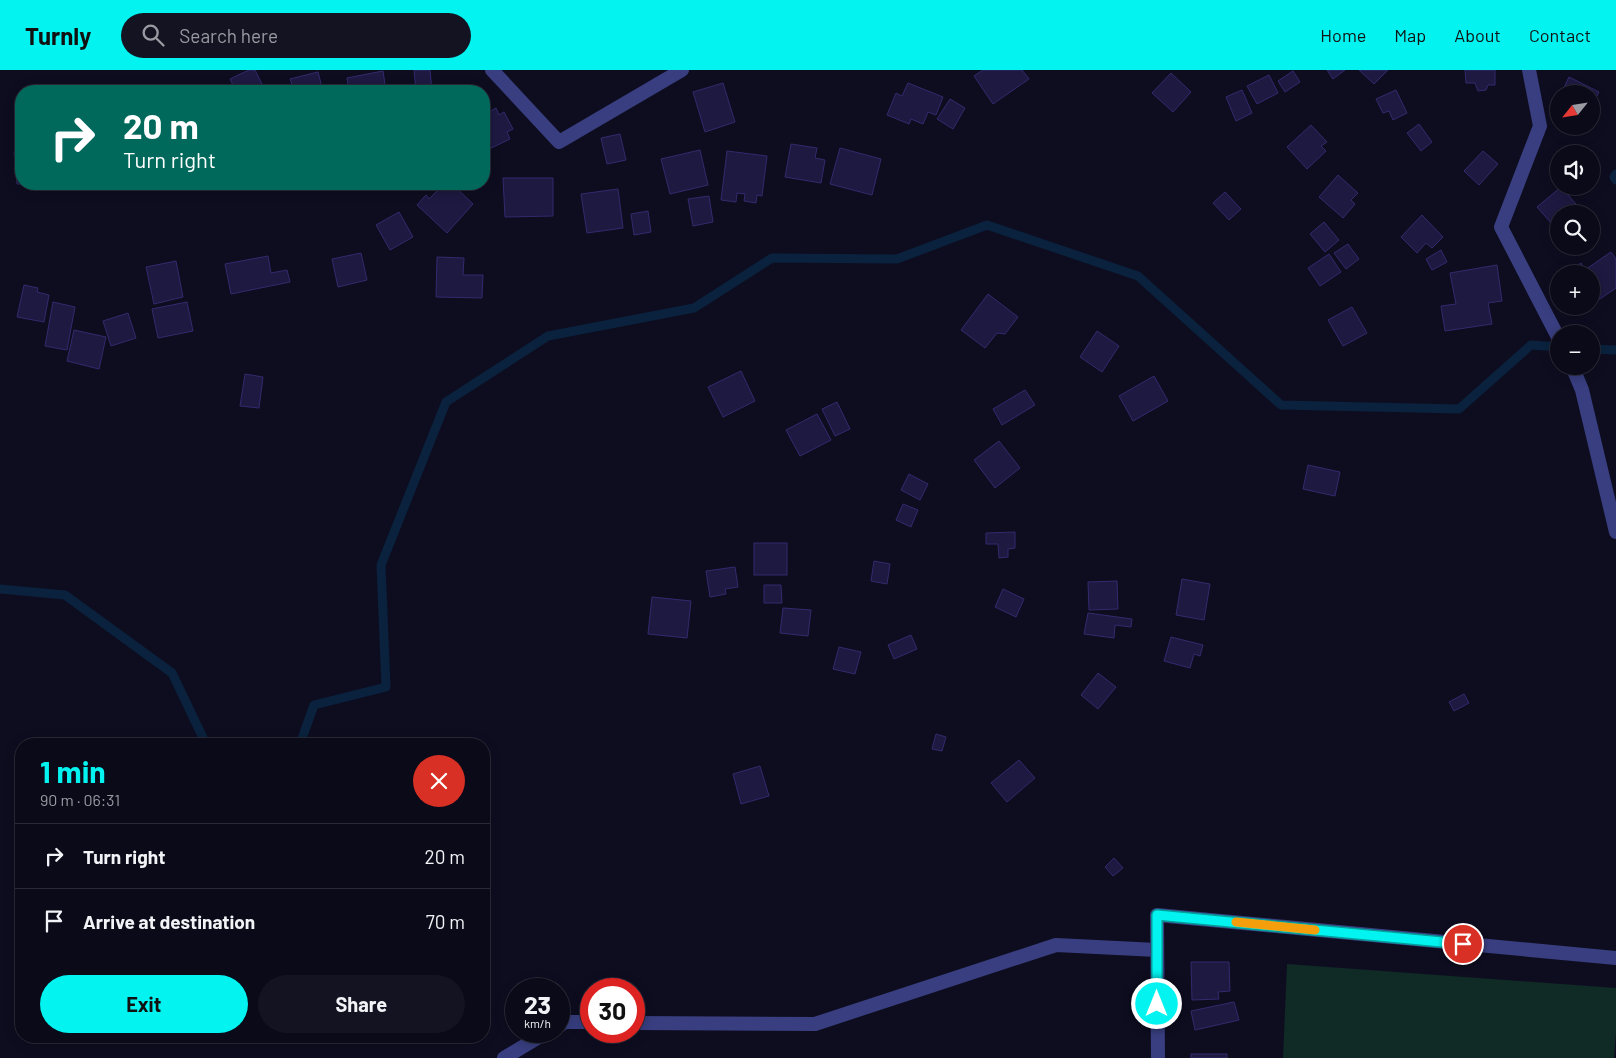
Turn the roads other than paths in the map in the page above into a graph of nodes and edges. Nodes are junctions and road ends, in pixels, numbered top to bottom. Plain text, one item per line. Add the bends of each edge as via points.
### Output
1 (492, 70) edge
2 (682, 70) edge
3 (1529, 70) edge
4 (1552, 325) edge
5 (1576, 375) edge
6 (1616, 532) edge
7 (1157, 950) junction
8 (1616, 958) edge
9 (645, 1022) edge
10 (529, 1043) edge
11 (504, 1058) edge
12 (1158, 1058) edge

1 - 2 street via 559,142
3 - 4 street via 1540,126 1501,227
5 - 6 street
7 - 8 street via 1157,915
7 - 9 street via 1056,945 816,1024
7 - 12 street
10 - 11 street

